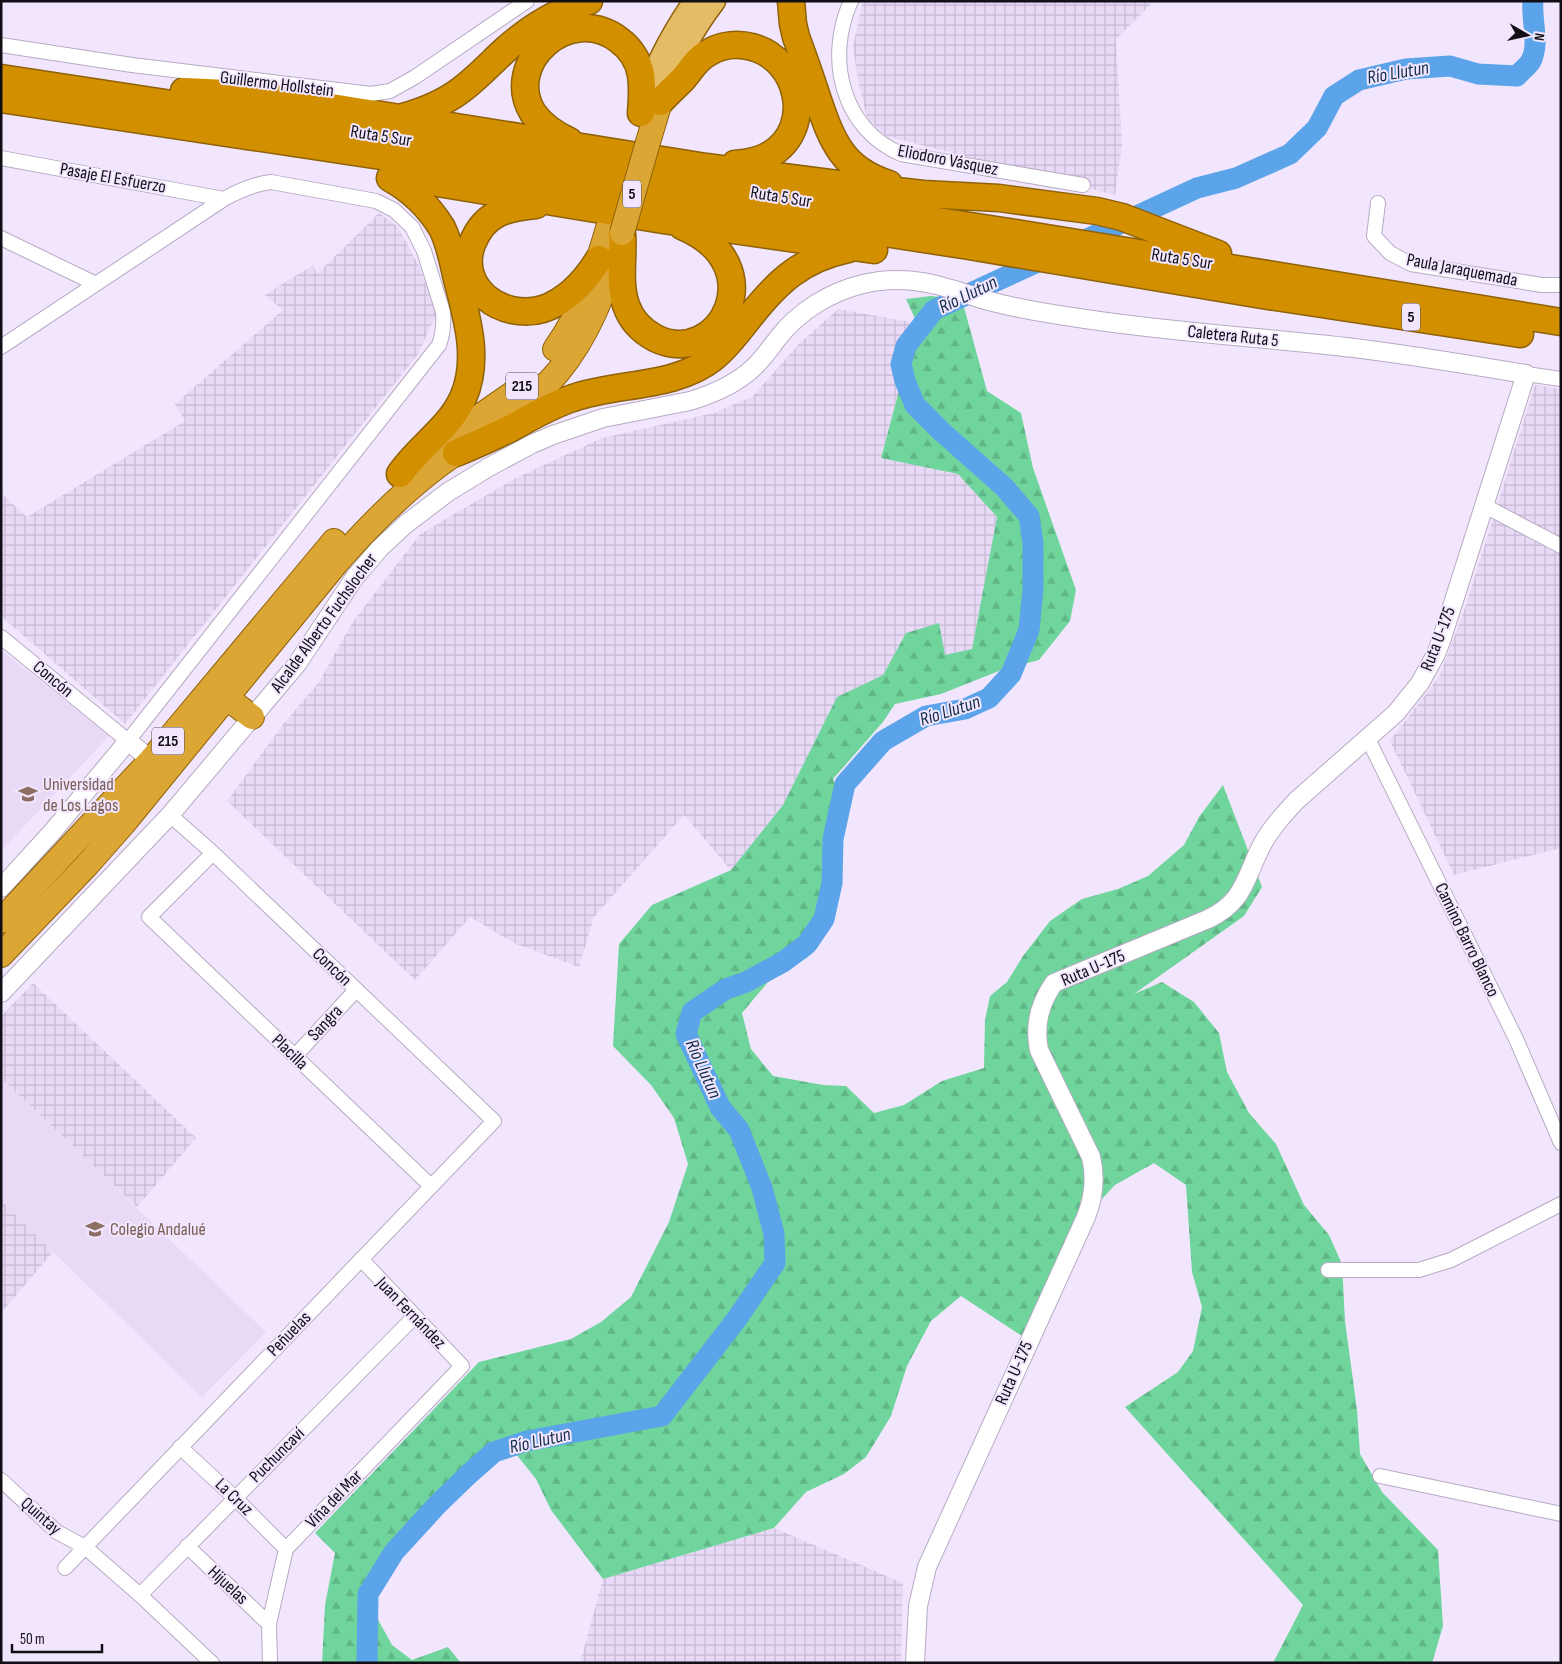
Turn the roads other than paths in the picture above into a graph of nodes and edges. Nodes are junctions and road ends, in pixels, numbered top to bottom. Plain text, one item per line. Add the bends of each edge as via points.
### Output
1 (527, 1) edge
2 (589, 1) edge
3 (695, 1) edge
4 (714, 1) edge
5 (791, 1) edge
6 (851, 1) edge
7 (1, 45) edge
8 (1, 78) edge
9 (60, 87) junction
10 (1, 99) edge
11 (651, 107) junction
12 (400, 118) junction
13 (586, 147) junction
14 (1, 158) edge
15 (706, 167) junction
16 (381, 174) junction
17 (1083, 185) dead end
18 (923, 194) junction
19 (224, 199) junction
20 (558, 203) junction
21 (1378, 203) dead end
22 (663, 220) junction
23 (615, 230) junction
24 (1, 238) edge
25 (861, 248) junction
26 (599, 259) junction
27 (908, 280) joint
28 (1261, 283) junction
29 (96, 284) junction
30 (1561, 285) edge
31 (1561, 322) edge
32 (1561, 340) edge
33 (1, 346) edge
34 (1526, 374) junction
35 (1561, 379) edge
36 (456, 453) junction
37 (400, 474) junction
38 (1483, 506) junction
39 (1561, 546) edge
40 (1, 636) edge
41 (227, 698) junction
42 (252, 718) junction
43 (1368, 738) junction
44 (128, 741) junction
45 (151, 760) junction
46 (170, 815) junction
47 (213, 853) junction
48 (1, 888) edge
49 (1, 921) edge
50 (1, 955) edge
51 (356, 990) junction
52 (1, 994) edge
53 (295, 1056) junction
54 (494, 1121) joint
55 (1561, 1143) edge
56 (431, 1186) junction
57 (1561, 1204) edge
58 (360, 1259) junction
59 (1328, 1270) dead end
60 (414, 1316) junction
61 (462, 1366) joint
62 (180, 1447) junction
63 (1380, 1476) dead end
64 (1, 1480) edge
65 (235, 1498) junction
66 (1561, 1514) edge
67 (187, 1546) junction
68 (84, 1547) junction
69 (286, 1549) junction
70 (65, 1568) dead end
71 (140, 1594) junction
72 (269, 1624) junction
73 (212, 1663) edge
74 (270, 1663) edge
75 (915, 1663) edge

1 - 7 street, Guillermo Hollstein via 415,77 390,91 372,94 132,66
2 - 12 highway via 534,27 454,95
3 - 11 main road via 670,39 650,81
4 - 11 main road via 684,46
5 - 18 highway via 796,37 837,148 852,165 874,178
6 - 17 street, Eliodoro Vásquez via 840,42 841,70 854,114 874,138 902,154
8 - 9 highway, Ruta 5 Sur / 5
9 - 12 highway via 250,94
9 - 28 highway, Ruta 5 Sur / 5 via 1016,233
10 - 16 highway via 87,128
10 - 28 highway, Ruta 5 Sur / 5 via 969,246
11 - 13 highway via 635,57 623,43 608,33 590,28 572,29 554,37 539,50 530,67 526,87 530,106 548,128
11 - 15 highway via 702,56 719,48 738,45 756,48 774,57 787,71 795,90 797,110 791,130 780,147 754,161
11 - 23 highway, Alcalde Alberto Fuchslocher, bridge
12 - 13 highway
13 - 15 highway
14 - 19 street, Pasaje El Esfuerzo
15 - 18 highway
16 - 20 highway
16 - 37 highway via 417,197 443,230 466,315 471,351 470,375 457,410
18 - 28 highway via 998,198 1122,217 1163,232
19 - 29 street
19 - 44 street via 257,184 271,182 376,201 394,210 412,227 424,251 443,312 442,337 427,361
20 - 22 highway
20 - 26 highway via 506,210 484,224 469,255 471,276 480,292 510,310 542,309 578,286
21 - 30 street, Paula Jaraquemada via 1374,236 1390,253 1412,264 1542,285
22 - 23 highway via 688,228 709,242 723,256 730,272 732,289 726,314 709,334 692,342 676,344 659,340 641,329 630,315 622,288
22 - 25 highway
23 - 26 highway, Alcalde Alberto Fuchslocher / 215
23 - 36 highway, Alcalde Alberto Fuchslocher / 215 via 613,264 596,311 570,356 531,399
24 - 29 street
25 - 28 highway via 1112,282
25 - 36 highway via 820,257 788,275 770,291 723,349 690,372 570,399
26 - 37 highway, Alcalde Alberto Fuchslocher / 215 via 566,332 536,372 506,399
27 - 34 street, Caletera Ruta 5 via 988,301 1070,317 1355,348
27 - 42 street, Alcalde Alberto Fuchslocher via 865,284 837,293 811,307 788,327 751,370 716,392 690,401 603,418 554,435 510,455 448,492 406,524 367,562 297,664
28 - 31 highway, Ruta 5 Sur / 5
28 - 32 highway, Ruta 5 Sur / 5
29 - 33 street
34 - 35 street, Caletera Ruta 5
34 - 38 street, Ruta U-175
36 - 41 highway, Alcalde Alberto Fuchslocher / 215 via 410,488 354,543
37 - 45 highway, Alcalde Alberto Fuchslocher / 215 via 346,527
38 - 39 street
38 - 43 street, Ruta U-175 via 1432,661 1408,698
40 - 44 street, Concón
41 - 42 highway
41 - 50 highway, Alcalde Alberto Fuchslocher / 215 via 124,823
42 - 46 street, Alcalde Alberto Fuchslocher
43 - 55 street, Camino Barro Blanco via 1516,1038
43 - 75 street, Ruta U-175 via 1285,813 1263,843 1240,892 1224,910 1054,983 1042,1003 1037,1023 1038,1050 1091,1157 1093,1194 1086,1217 926,1567 918,1606
44 - 45 street, Concón
44 - 48 street via 54,832
45 - 49 highway, Alcalde Alberto Fuchslocher / 215
46 - 47 street, Concón
46 - 52 street, Alcalde Alberto Fuchslocher
47 - 51 street, Concón
47 - 53 street, Placilla via 149,918
51 - 53 street, Sangra
51 - 54 street, Concón
53 - 56 street, Placilla
54 - 56 street, Peñuelas
56 - 58 street, Peñuelas
57 - 59 street via 1451,1260 1420,1270
58 - 60 street, Juan Fernández
58 - 62 street, Peñuelas
60 - 61 street, Juan Fernández
60 - 65 street, Puchuncaví
61 - 69 street, Viña del Mar
62 - 65 street, La Cruz
62 - 68 street, Peñuelas
63 - 66 street
64 - 68 street, Quintay via 57,1532
65 - 67 street, Puchuncaví
65 - 69 street, La Cruz
67 - 71 street, Puchuncaví
67 - 72 street, Hijuelas
68 - 70 street, Peñuelas
68 - 71 street, Quintay
69 - 72 street
71 - 73 street, Quintay
72 - 74 street

